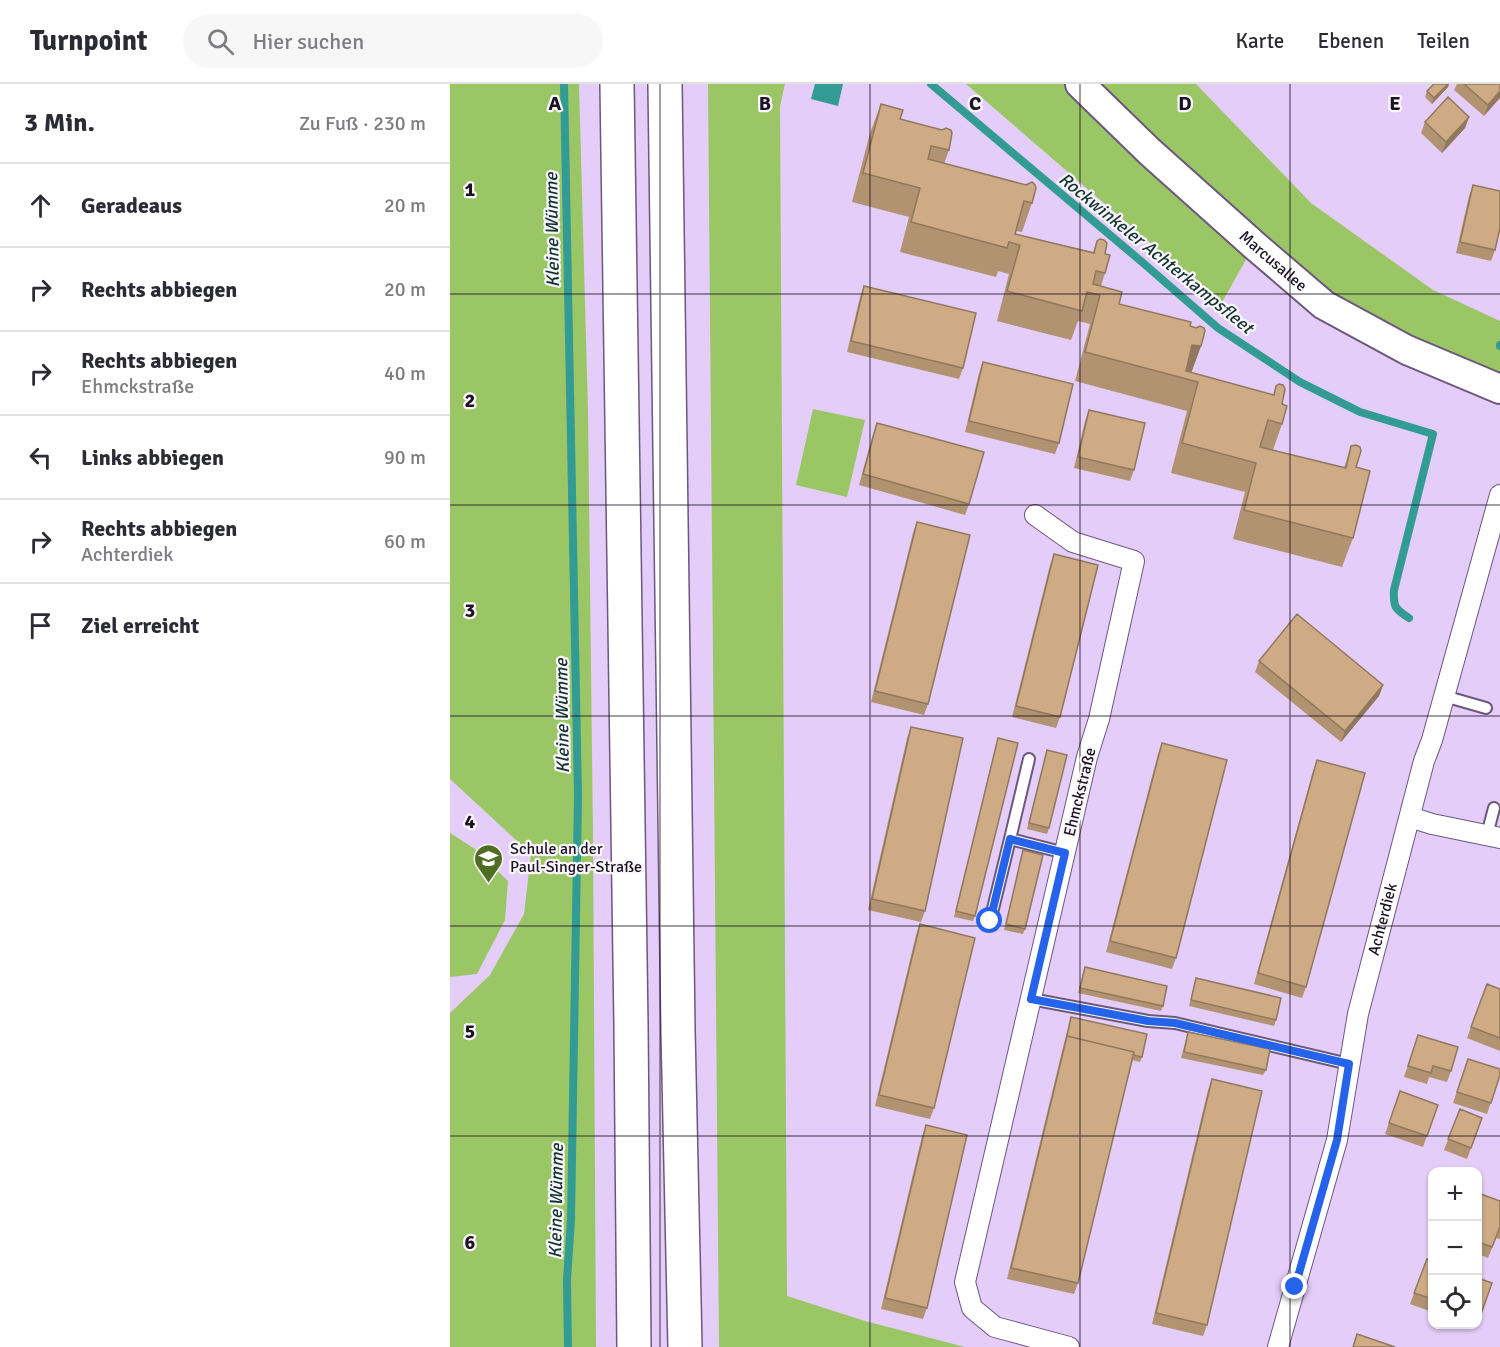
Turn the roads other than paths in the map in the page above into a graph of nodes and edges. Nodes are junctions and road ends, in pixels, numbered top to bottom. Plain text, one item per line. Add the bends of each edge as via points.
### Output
1 (617, 84) edge
2 (665, 84) edge
3 (1080, 84) edge
4 (1500, 389) edge
5 (1500, 495) edge
6 (1035, 515) dead end
7 (1444, 696) junction
8 (1486, 708) dead end
9 (1029, 759) dead end
10 (1494, 808) dead end
11 (1410, 817) junction
12 (1494, 836) edge
13 (1010, 839) junction
14 (1065, 853) junction
15 (990, 921) dead end
16 (1031, 999) junction
17 (1349, 1064) junction
18 (634, 1347) edge
19 (686, 1347) edge
20 (1069, 1347) edge
21 (1278, 1347) edge

1 - 18 highway
2 - 19 highway
3 - 4 street, Marcusallee via 1210,207 1324,305 1407,350
5 - 7 street, Achterdiek
6 - 14 street, Ehmckstraße via 1073,542 1134,561
7 - 8 lane
7 - 11 street, Achterdiek
9 - 13 lane
10 - 12 lane
11 - 12 street
11 - 17 street, Achterdiek via 1358,1014
13 - 14 lane
13 - 15 lane
14 - 16 street, Ehmckstraße
16 - 17 lane via 1175,1023
16 - 20 street, Ehmckstraße via 964,1282 972,1308 995,1327
17 - 21 street, Achterdiek via 1337,1140

